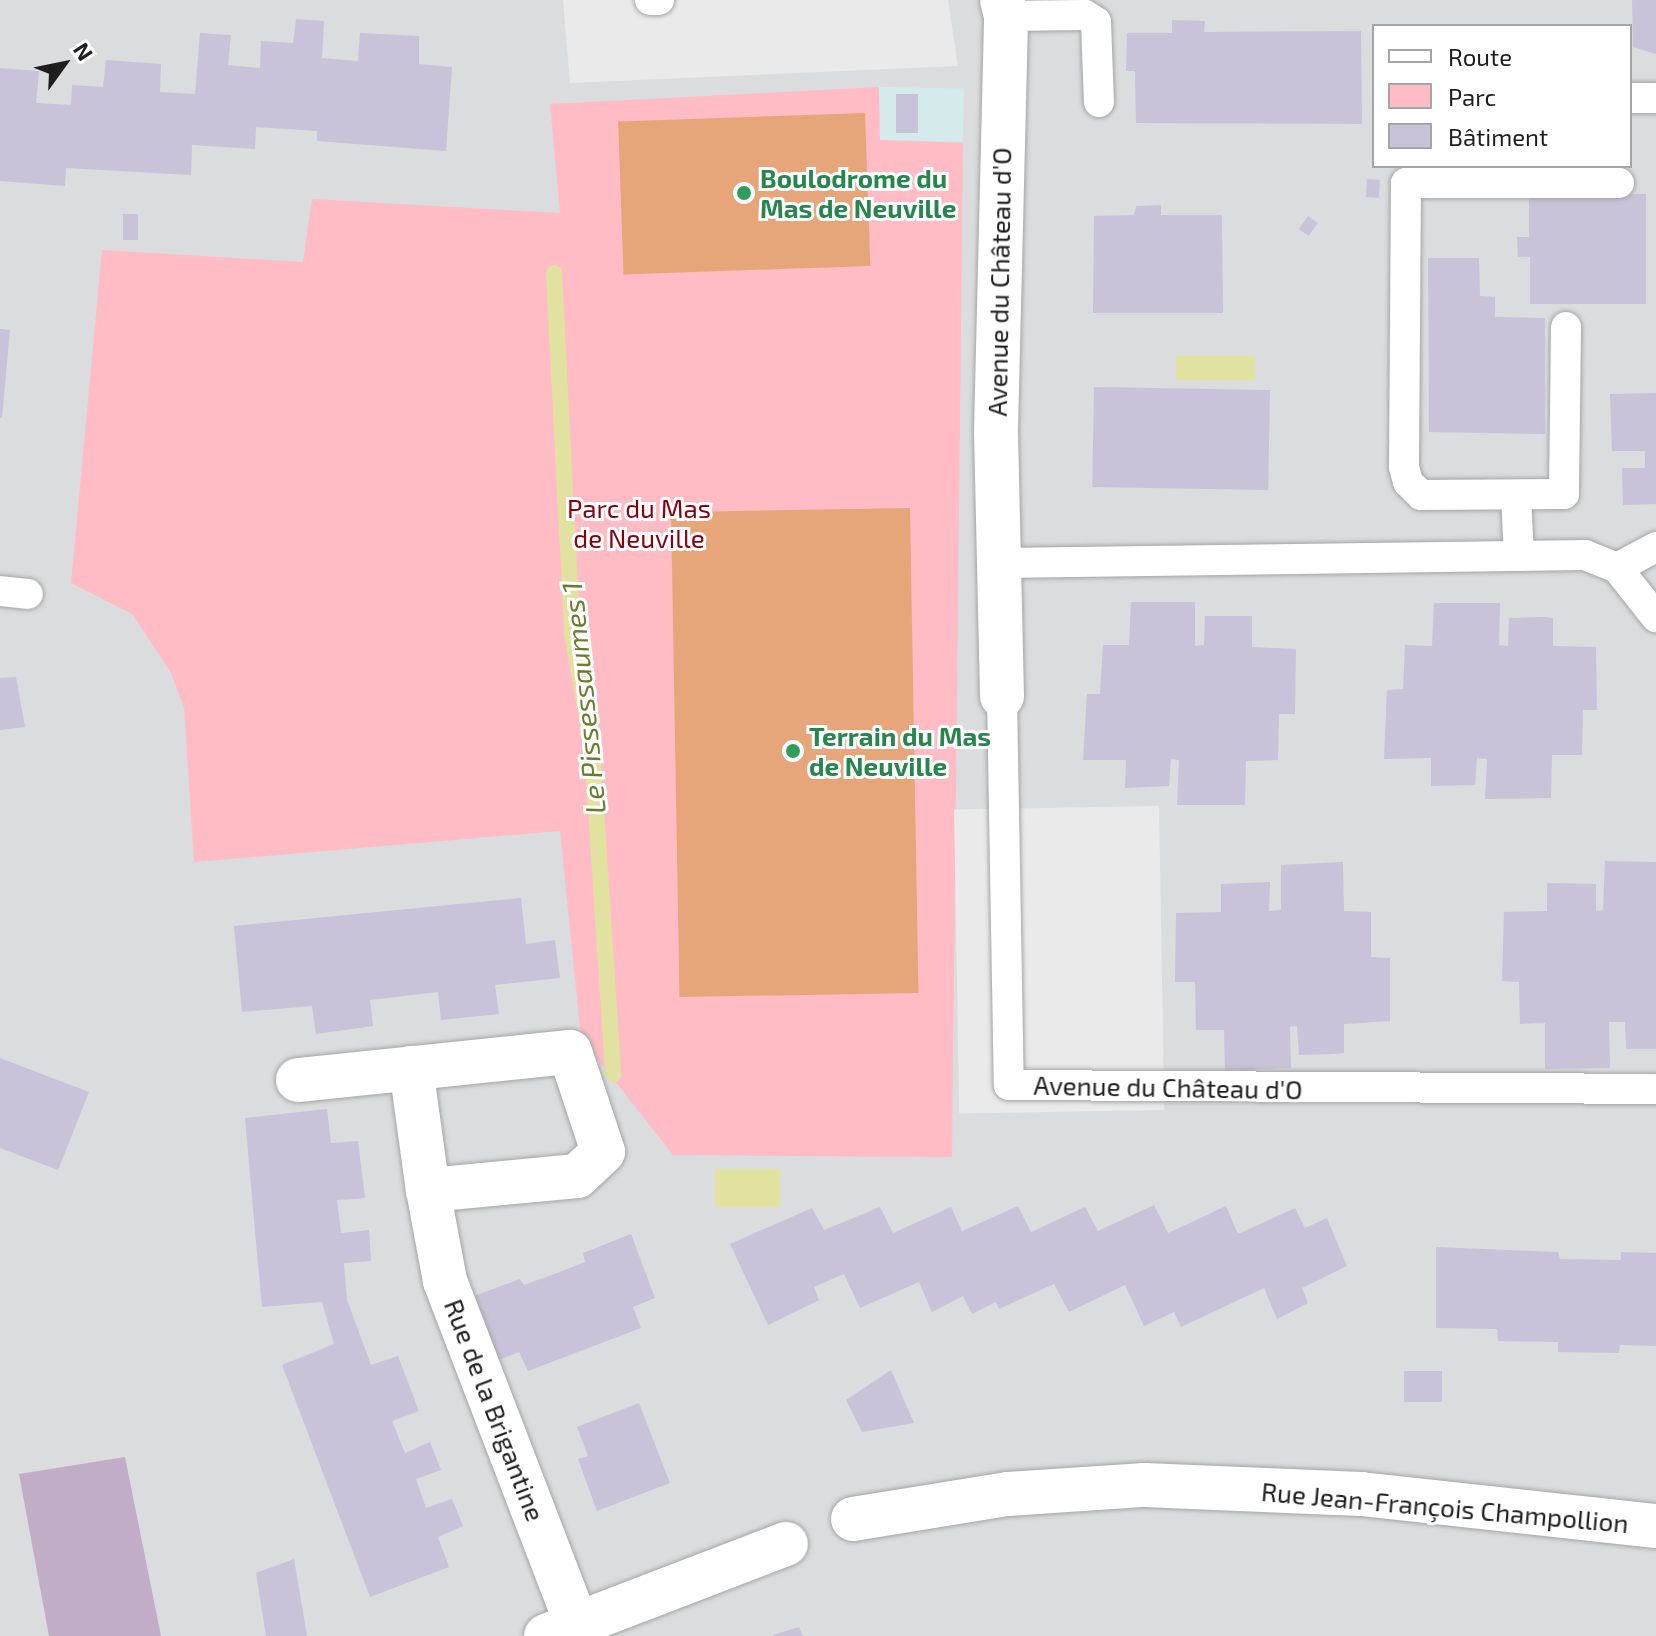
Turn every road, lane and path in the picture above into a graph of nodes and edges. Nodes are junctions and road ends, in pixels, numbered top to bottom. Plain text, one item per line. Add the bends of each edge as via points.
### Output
1 (650, 0) edge
2 (659, 0) edge
3 (1004, 8) edge
4 (1632, 98) edge
5 (1656, 98) edge
6 (1099, 102) dead end
7 (1619, 183) dead end
8 (1566, 327) dead end
9 (1516, 495) junction
10 (1656, 547) edge
11 (1519, 556) junction
12 (1001, 563) junction
13 (1617, 568) junction
14 (1656, 617) edge
15 (1002, 696) joint
16 (411, 1068) junction
17 (298, 1080) dead end
18 (1656, 1089) edge
19 (428, 1190) junction
20 (853, 1519) dead end
21 (1656, 1526) edge
22 (786, 1544) dead end
23 (555, 1634) edge

1 - 2 lane
3 - 6 lane via 1085,15 1096,22
3 - 12 street, Avenue du Château d'O via 996,430
4 - 5 lane
7 - 9 lane via 1406,183 1408,482 1431,498
8 - 9 lane via 1567,485 1564,494
9 - 11 lane
10 - 13 lane
11 - 12 lane
11 - 13 lane via 1585,555
12 - 15 street, Avenue du Château d'O
13 - 14 lane
15 - 18 lane, Avenue du Château d'O via 1009,1085
16 - 17 street
16 - 19 street, Rue de la Brigantine
16 - 19 street via 570,1052 603,1152 577,1176
19 - 23 street, Rue de la Brigantine via 445,1281
20 - 21 street, Rue Jean-François Champollion via 1008,1494 1145,1485 1361,1494
22 - 23 street

